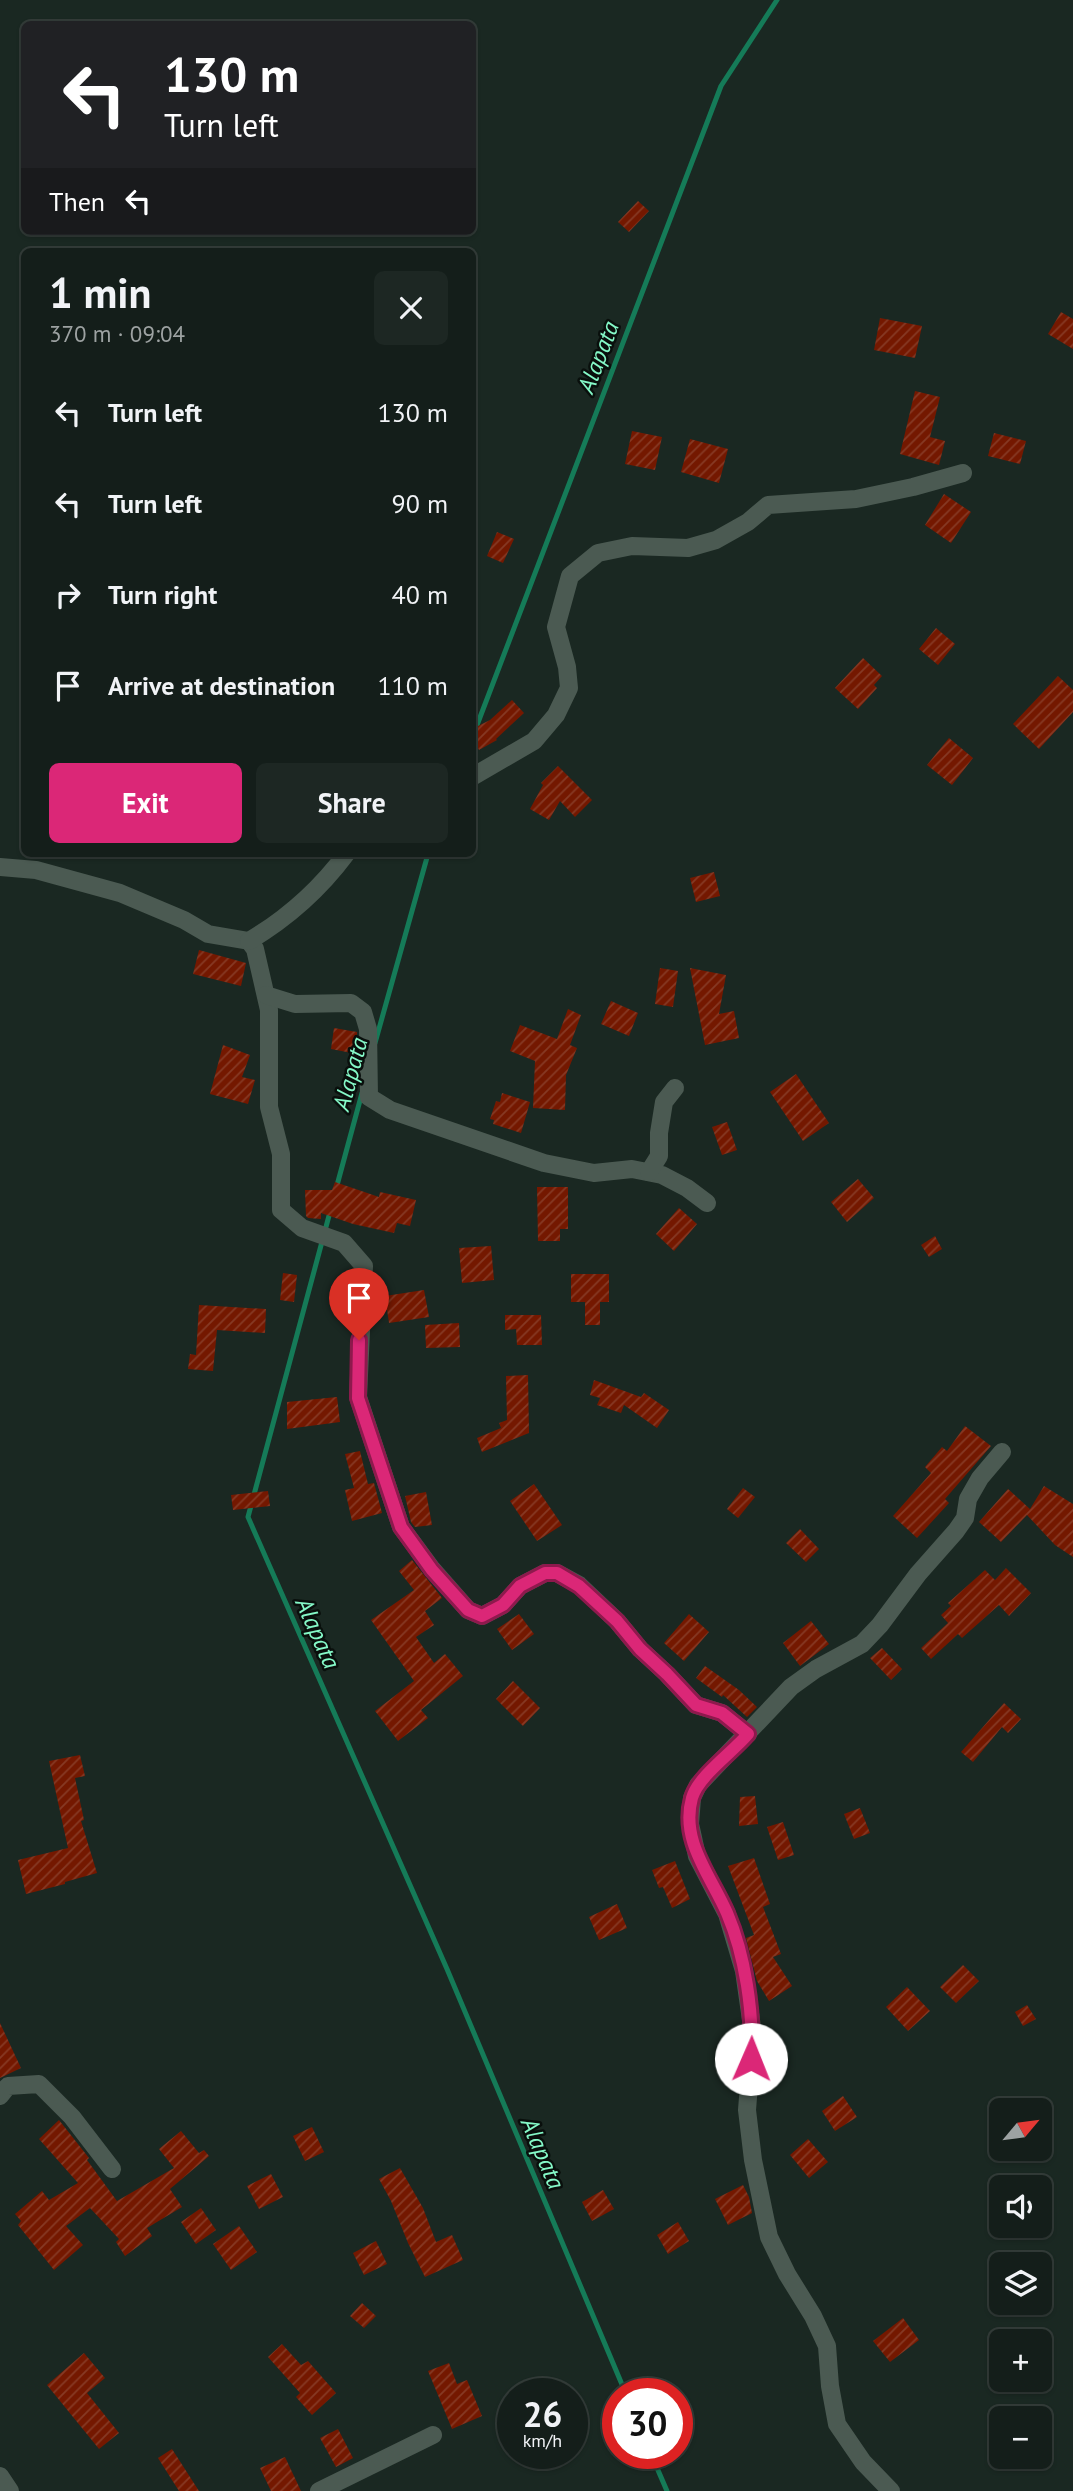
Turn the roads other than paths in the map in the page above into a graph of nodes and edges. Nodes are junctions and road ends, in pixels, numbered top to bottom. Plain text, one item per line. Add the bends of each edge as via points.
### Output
1 (963, 472) dead end
2 (476, 775) edge
3 (343, 857) edge
4 (0, 867) edge
5 (249, 941) junction
6 (266, 995) junction
7 (675, 1088) dead end
8 (649, 1172) junction
9 (707, 1203) dead end
10 (1002, 1452) dead end
11 (748, 1734) junction
12 (0, 2096) edge
13 (112, 2169) dead end
14 (433, 2435) dead end
15 (0, 2476) edge
16 (10, 2491) edge
17 (319, 2491) edge
18 (891, 2491) edge

1 - 2 street via 856,499 768,505 716,540 688,548 632,546 598,553 570,576 556,627 569,688 556,715 534,741
3 - 5 street via 280,923
4 - 5 street via 36,870 120,893 208,934
5 - 6 street
6 - 8 street via 295,1004 351,1003 363,1012 368,1029 369,1097 390,1110 544,1163 594,1173
6 - 11 street via 270,1010 269,1107 281,1154 281,1210 302,1228 344,1243 364,1266 358,1398 401,1527 468,1610 482,1616 545,1573 557,1573 579,1586 696,1705 722,1713
7 - 8 street via 664,1102 659,1156
8 - 9 street via 687,1188
10 - 11 street via 980,1478 956,1531 880,1625 862,1644 791,1687
11 - 18 street via 698,1785 690,1824 697,1856 727,1914 744,1971 753,2034 747,2110 753,2160 769,2236 827,2346 837,2424 863,2462
12 - 13 street via 8,2085 39,2084 72,2117
14 - 17 street
15 - 16 street

